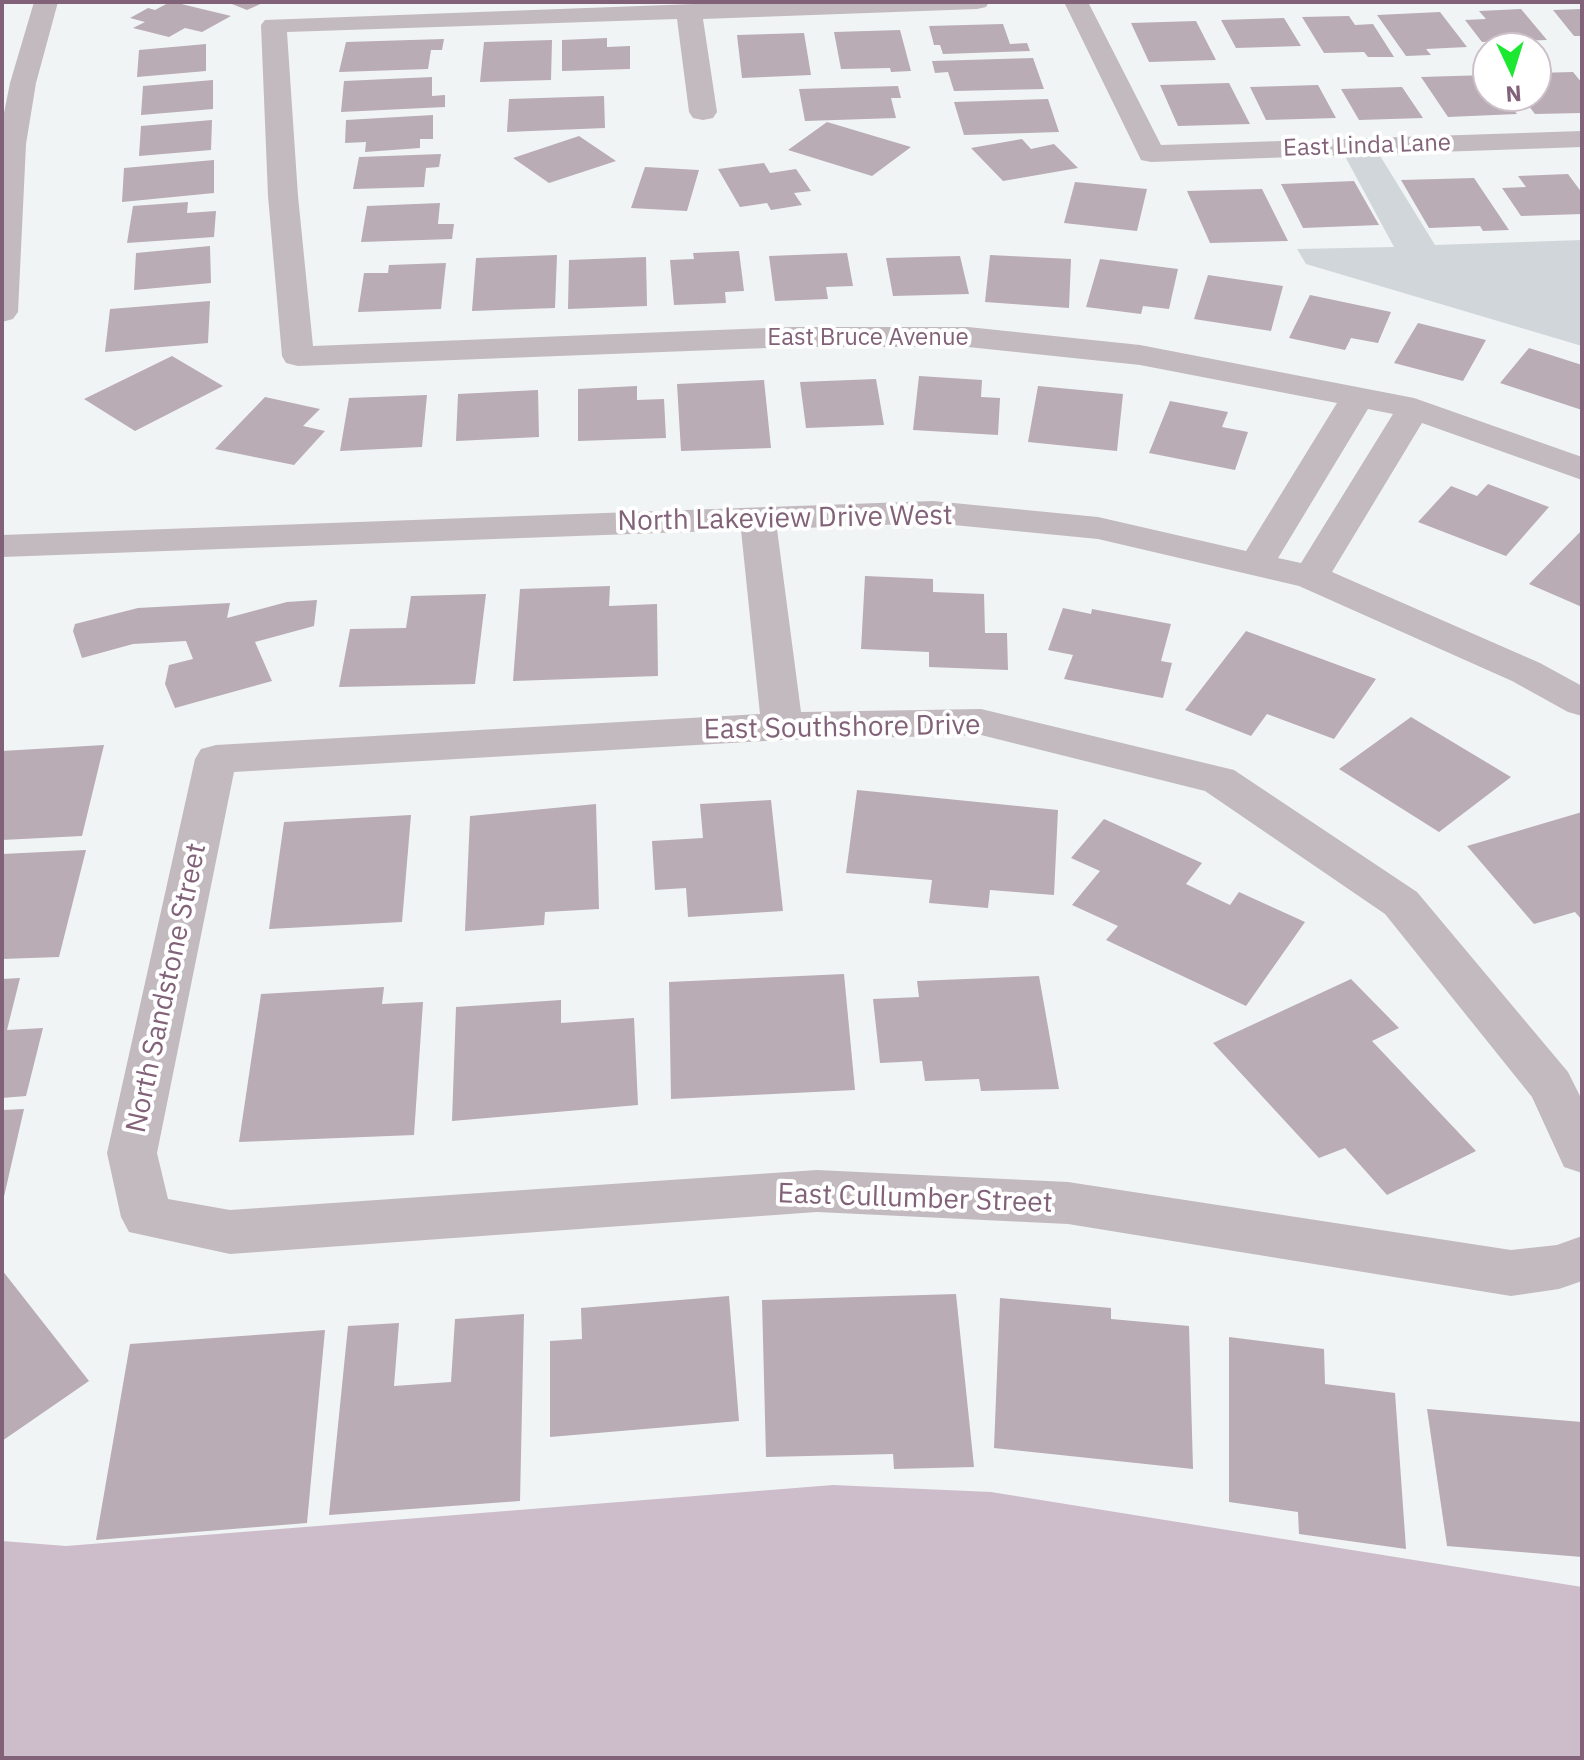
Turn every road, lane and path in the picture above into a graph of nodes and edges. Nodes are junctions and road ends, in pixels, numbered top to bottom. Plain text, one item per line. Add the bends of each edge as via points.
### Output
1 (46, 2) edge
2 (977, 2) edge
3 (1076, 2) edge
4 (687, 5) edge
5 (703, 112) dead end
6 (1582, 139) edge
7 (2, 312) edge
8 (1358, 397) junction
9 (1414, 408) junction
10 (1582, 469) edge
11 (758, 518) junction
12 (2, 546) edge
13 (1256, 564) junction
14 (1311, 577) junction
15 (1582, 703) edge
16 (782, 726) junction
17 (216, 759) joint
18 (1582, 1153) edge
19 (147, 1217) joint
20 (1582, 1258) edge

1 - 7 street via 12,144
2 - 4 street
3 - 6 street, East Linda Lane via 1151,154
4 - 5 street
4 - 8 street, East Bruce Avenue via 274,25 298,356 793,337 968,337 1140,355
8 - 9 street, East Bruce Avenue
8 - 13 street
9 - 10 street, East Bruce Avenue
9 - 14 street
11 - 12 street, North Lakeview Drive West
11 - 13 street, North Lakeview Drive West via 948,513 1098,528
11 - 16 street
13 - 14 street, North Lakeview Drive West
14 - 15 street, North Lakeview Drive West via 1526,672
16 - 17 street, East Southshore Drive
16 - 18 street, East Southshore Drive via 981,722 1219,780 1401,903 1551,1086
17 - 19 street, North Sandstone Street via 132,1153
19 - 20 street, East Cullumber Street via 230,1232 817,1191 1068,1203 1511,1273 1559,1267

